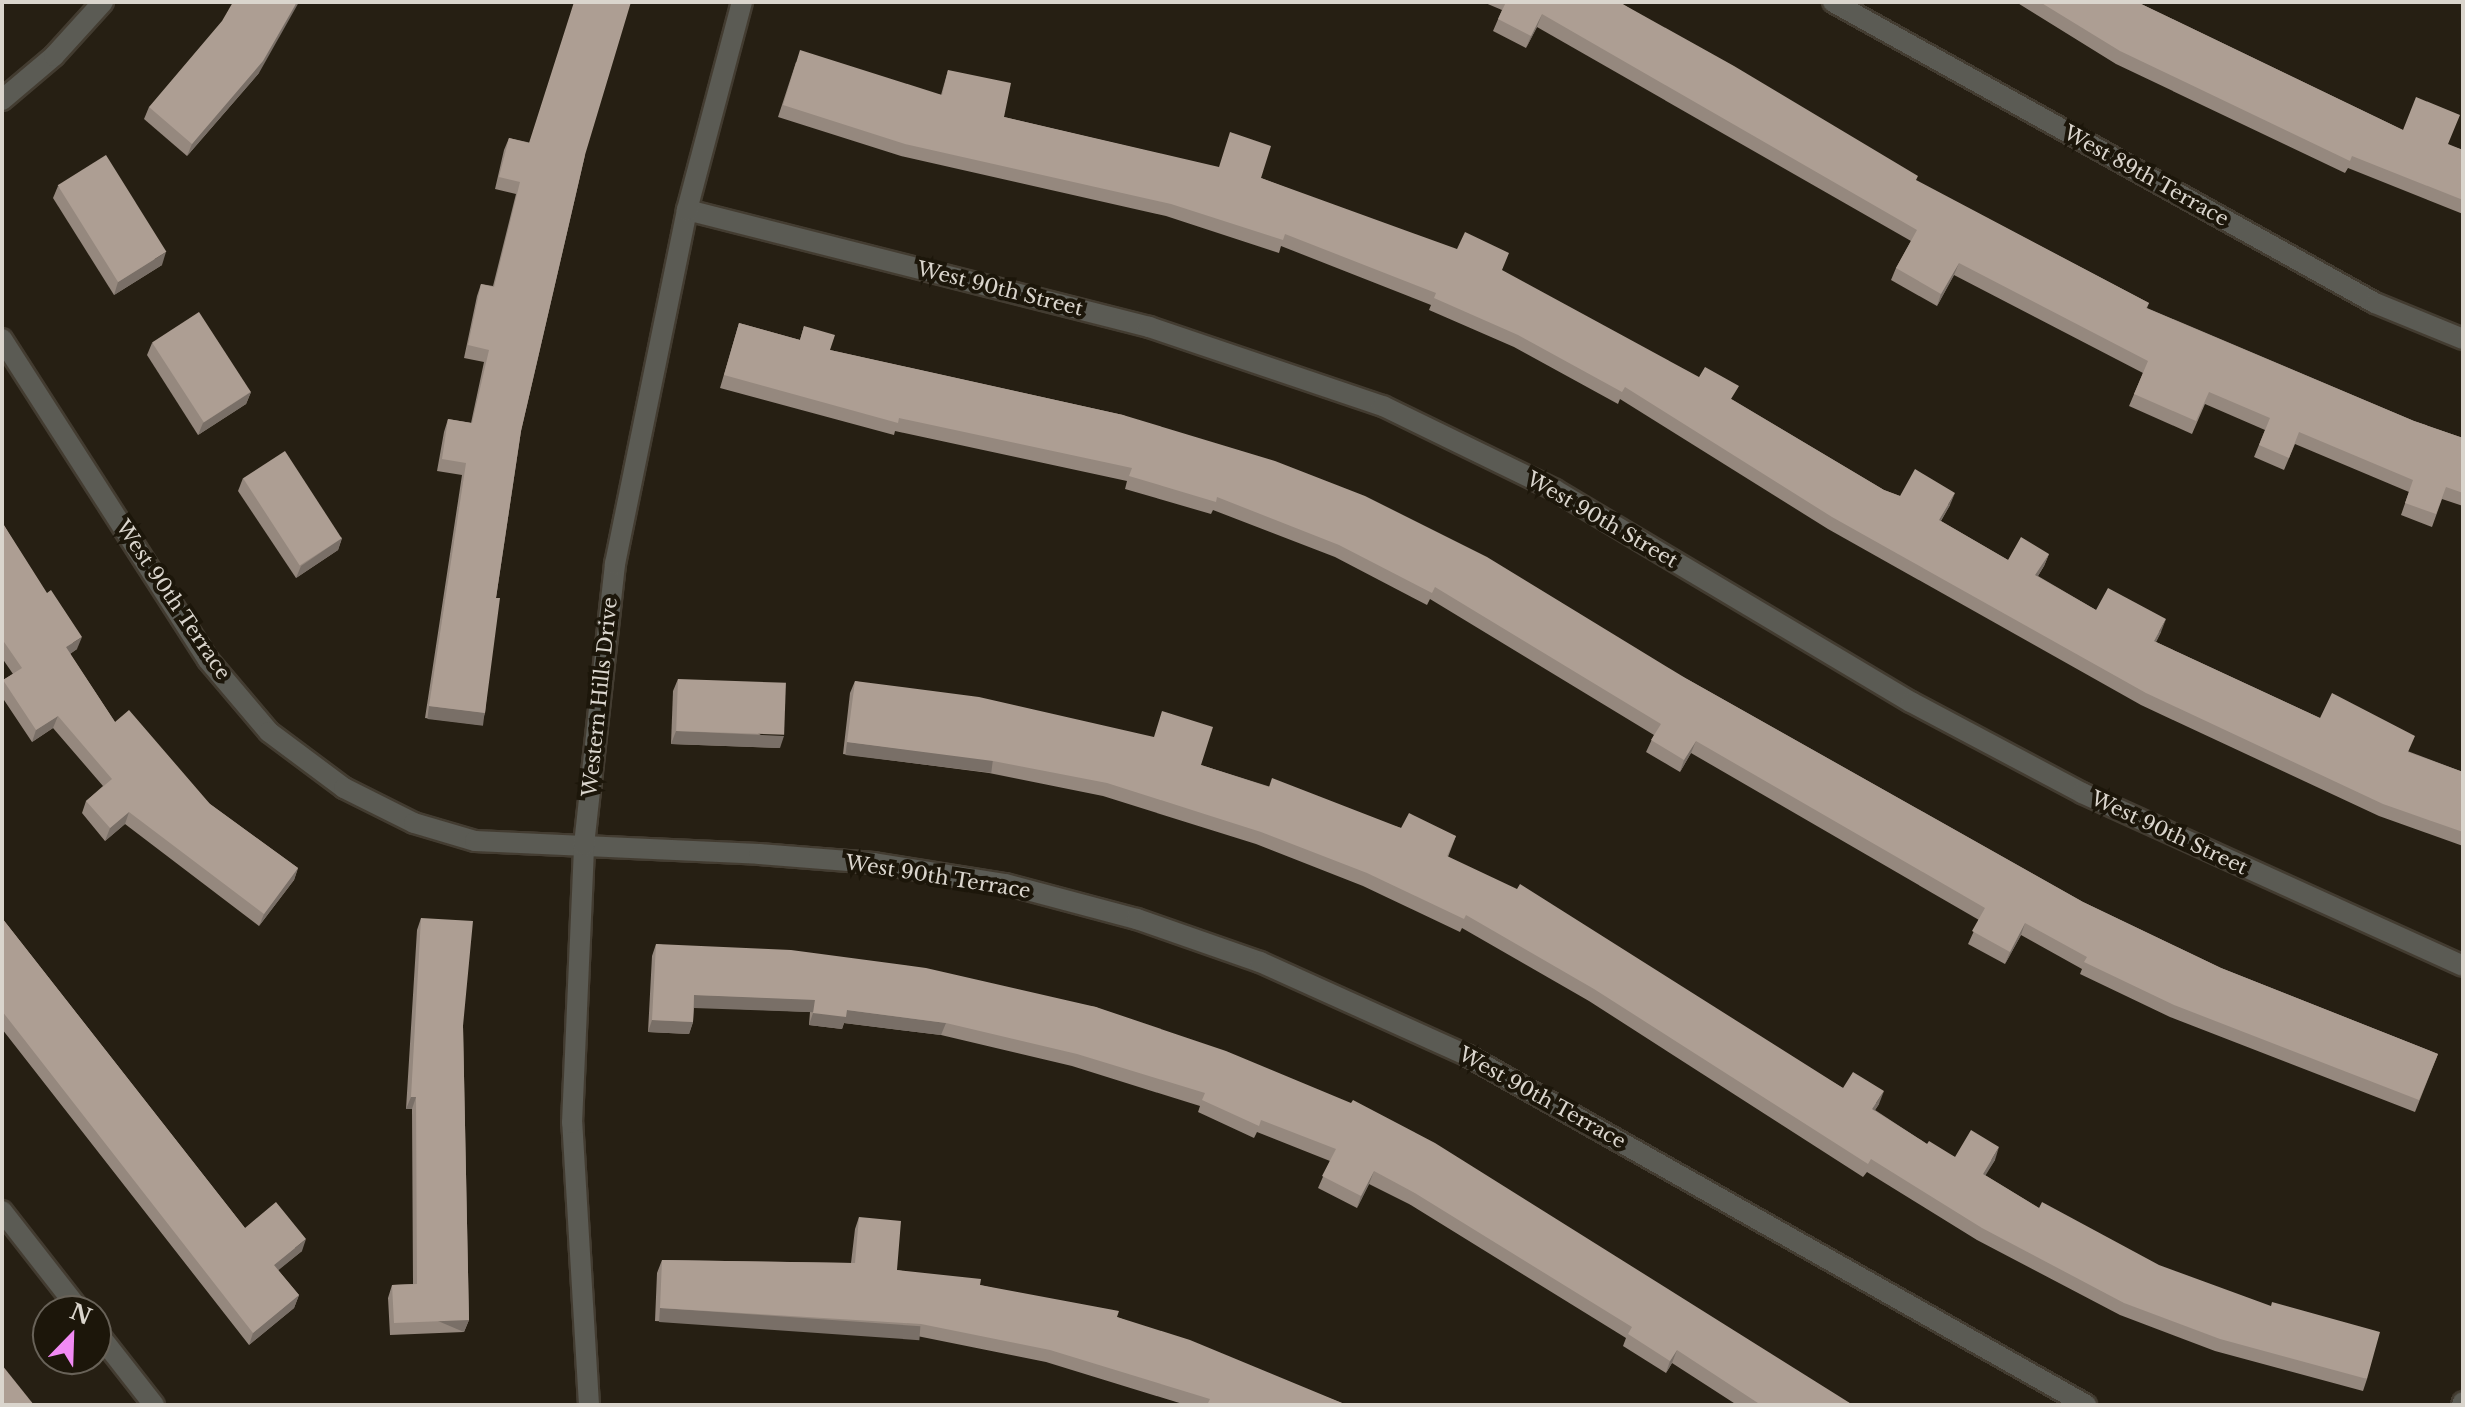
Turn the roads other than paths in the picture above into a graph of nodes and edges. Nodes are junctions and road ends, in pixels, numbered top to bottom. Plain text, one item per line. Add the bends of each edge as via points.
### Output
1 (103, 2) edge
2 (742, 2) edge
3 (1833, 2) edge
4 (2, 100) edge
5 (687, 210) junction
6 (2, 339) edge
7 (2463, 339) edge
8 (584, 845) junction
9 (2463, 966) edge
10 (2, 1211) edge
11 (68, 1295) edge
12 (112, 1351) edge
13 (154, 1405) edge
14 (589, 1405) edge
15 (2086, 1405) edge

1 - 4 street via 54,56
2 - 5 street, Western Hills Drive
3 - 7 street, West 89th Terrace via 2375,303
5 - 8 street, Western Hills Drive via 615,564
5 - 9 street, West 90th Street via 1149,327 1383,406 1555,490 1911,702 2082,793
6 - 8 street, West 90th Terrace via 208,660 269,732 344,788 414,823 475,841
8 - 14 street, Western Hills Drive via 572,1123
8 - 15 street, West 90th Terrace via 874,863 1005,884 1137,919 1260,962 1468,1056
10 - 11 street
12 - 13 street

